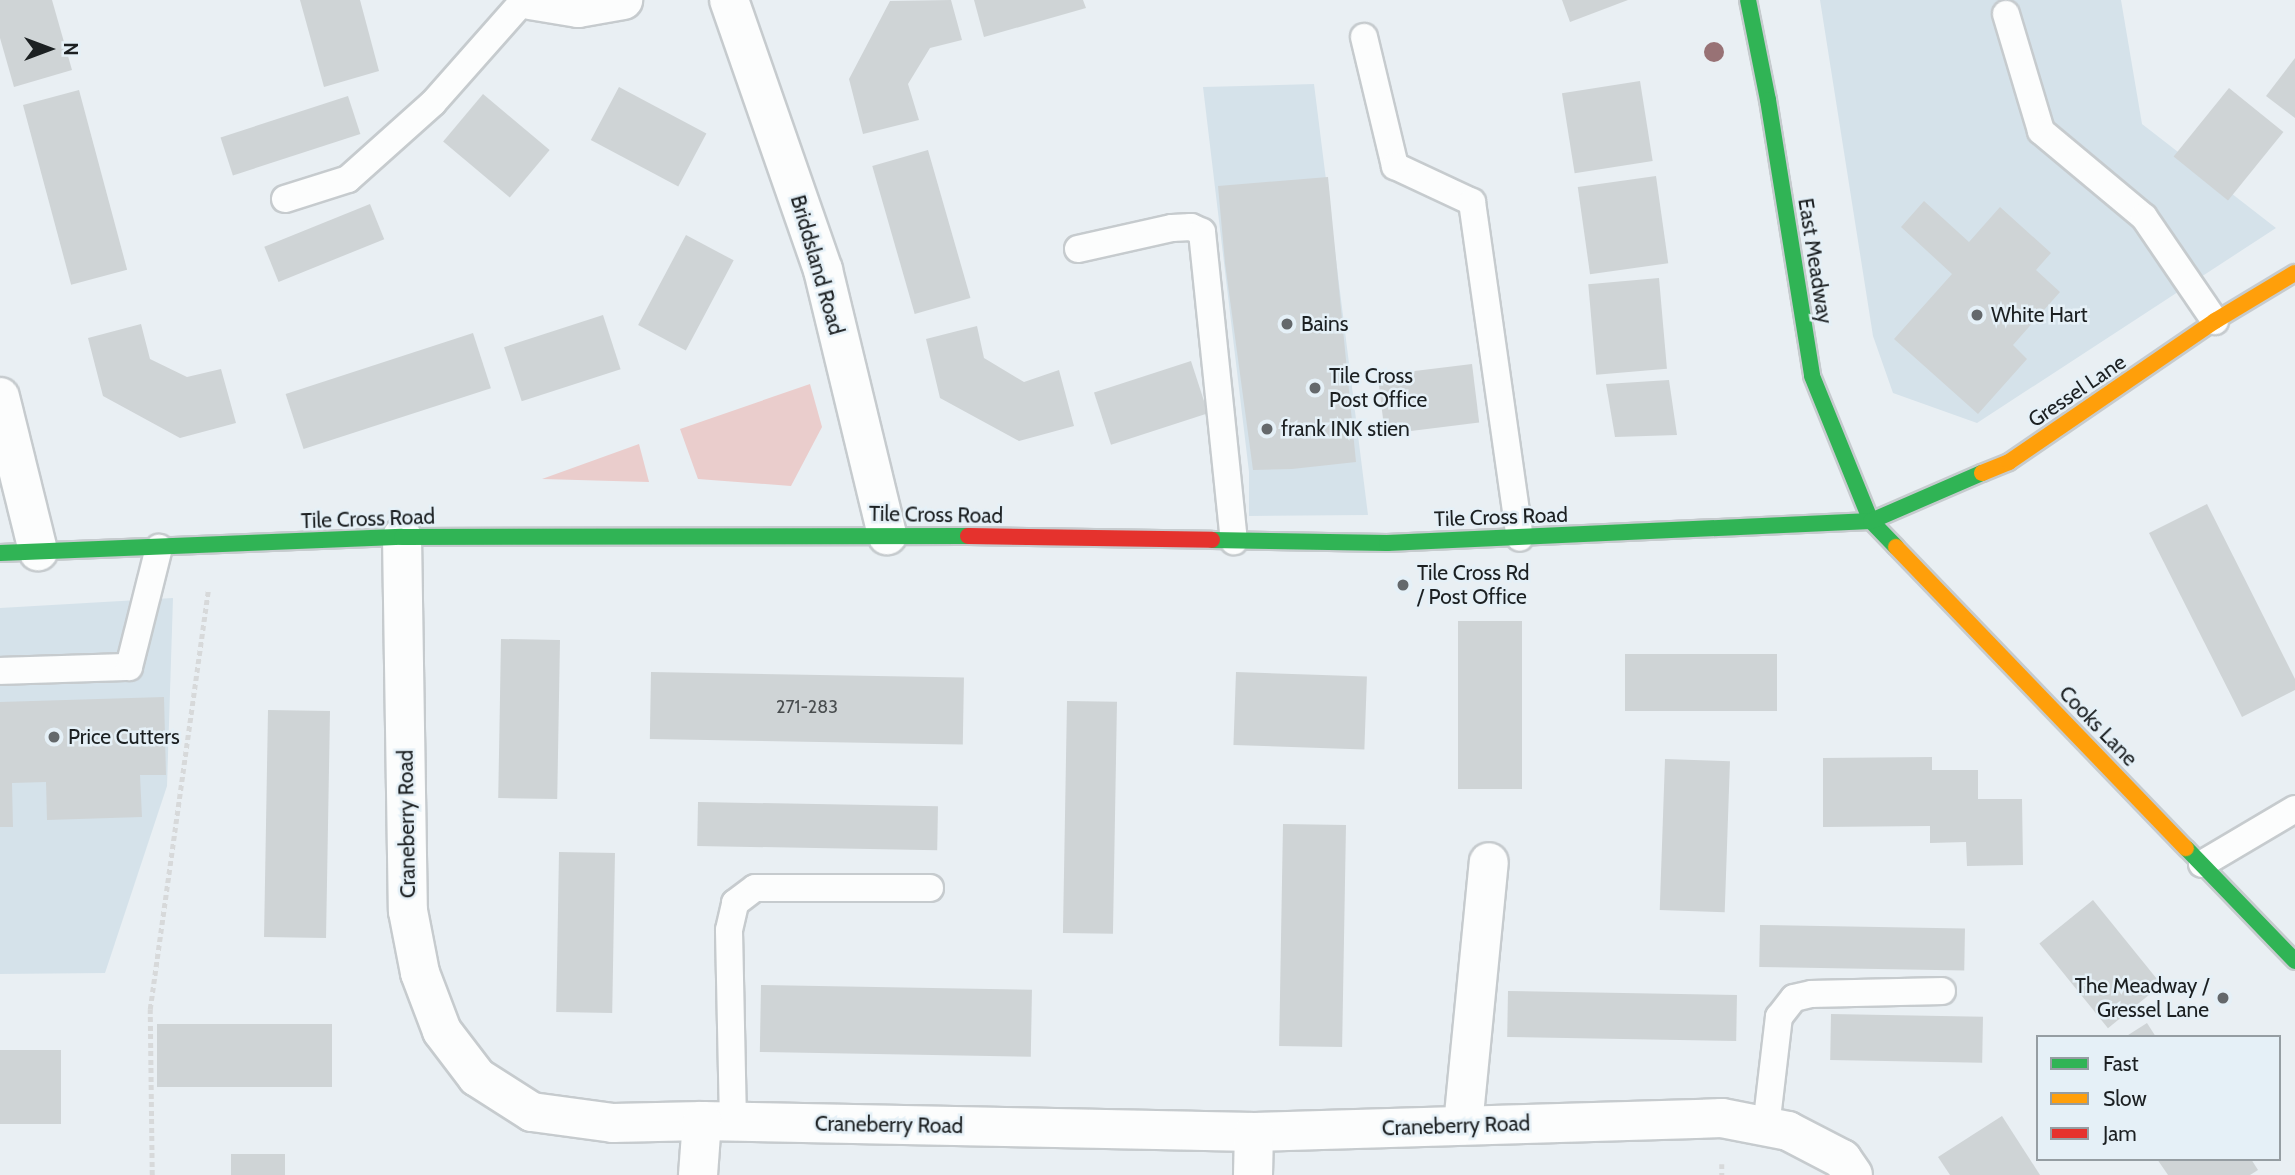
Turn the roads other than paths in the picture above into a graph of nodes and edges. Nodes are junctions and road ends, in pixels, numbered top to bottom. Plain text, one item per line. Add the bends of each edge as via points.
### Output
1 (524, 0) edge
2 (530, 0) edge
3 (622, 0) edge
4 (729, 0) edge
5 (1748, 0) edge
6 (2006, 14) dead end
7 (1364, 37) dead end
8 (285, 199) dead end
9 (1078, 249) dead end
10 (2295, 273) edge
11 (2215, 321) junction
12 (0, 397) edge
13 (1871, 521) junction
14 (887, 535) junction
15 (402, 537) junction
16 (1520, 538) junction
17 (1234, 541) junction
18 (159, 548) junction
19 (38, 551) junction
20 (0, 554) edge
21 (0, 671) edge
22 (2295, 809) edge
23 (1489, 862) dead end
24 (2202, 864) junction
25 (930, 888) dead end
26 (2295, 959) edge
27 (1942, 991) dead end
28 (717, 1121) junction
29 (1463, 1125) junction
30 (1766, 1127) junction
31 (1254, 1132) junction
32 (698, 1175) edge
33 (1253, 1175) edge
34 (1853, 1175) edge

1 - 8 lane via 433,103 348,180
2 - 3 street via 578,8
4 - 14 street, Briddsland Road via 823,270
5 - 13 street, East Meadway via 1812,376
6 - 11 lane via 2040,131 2144,217
7 - 16 lane via 1395,166 1472,202
9 - 17 lane via 1172,228 1191,227 1202,232
10 - 11 street, Gressel Lane
11 - 13 street, Gressel Lane via 2010,463
12 - 19 street
13 - 16 street, Tile Cross Road
13 - 24 street, Cooks Lane
14 - 15 street, Tile Cross Road
14 - 17 street, Tile Cross Road
15 - 18 street, Tile Cross Road
15 - 28 street, Craneberry Road via 408,911 419,973 442,1031 477,1077 532,1112 613,1123
16 - 17 street, Tile Cross Road via 1387,543
18 - 19 street, Tile Cross Road
18 - 21 lane via 128,667
19 - 20 street, Tile Cross Road
22 - 24 lane
23 - 29 street
24 - 26 street, Cooks Lane
25 - 28 lane via 755,888 735,903 729,930
27 - 30 lane via 1812,994 1794,999 1779,1017
28 - 31 street, Craneberry Road
28 - 32 street
29 - 30 street, Craneberry Road via 1722,1118
29 - 31 street, Craneberry Road
30 - 34 street, Craneberry Road via 1788,1131 1842,1159
31 - 33 street

